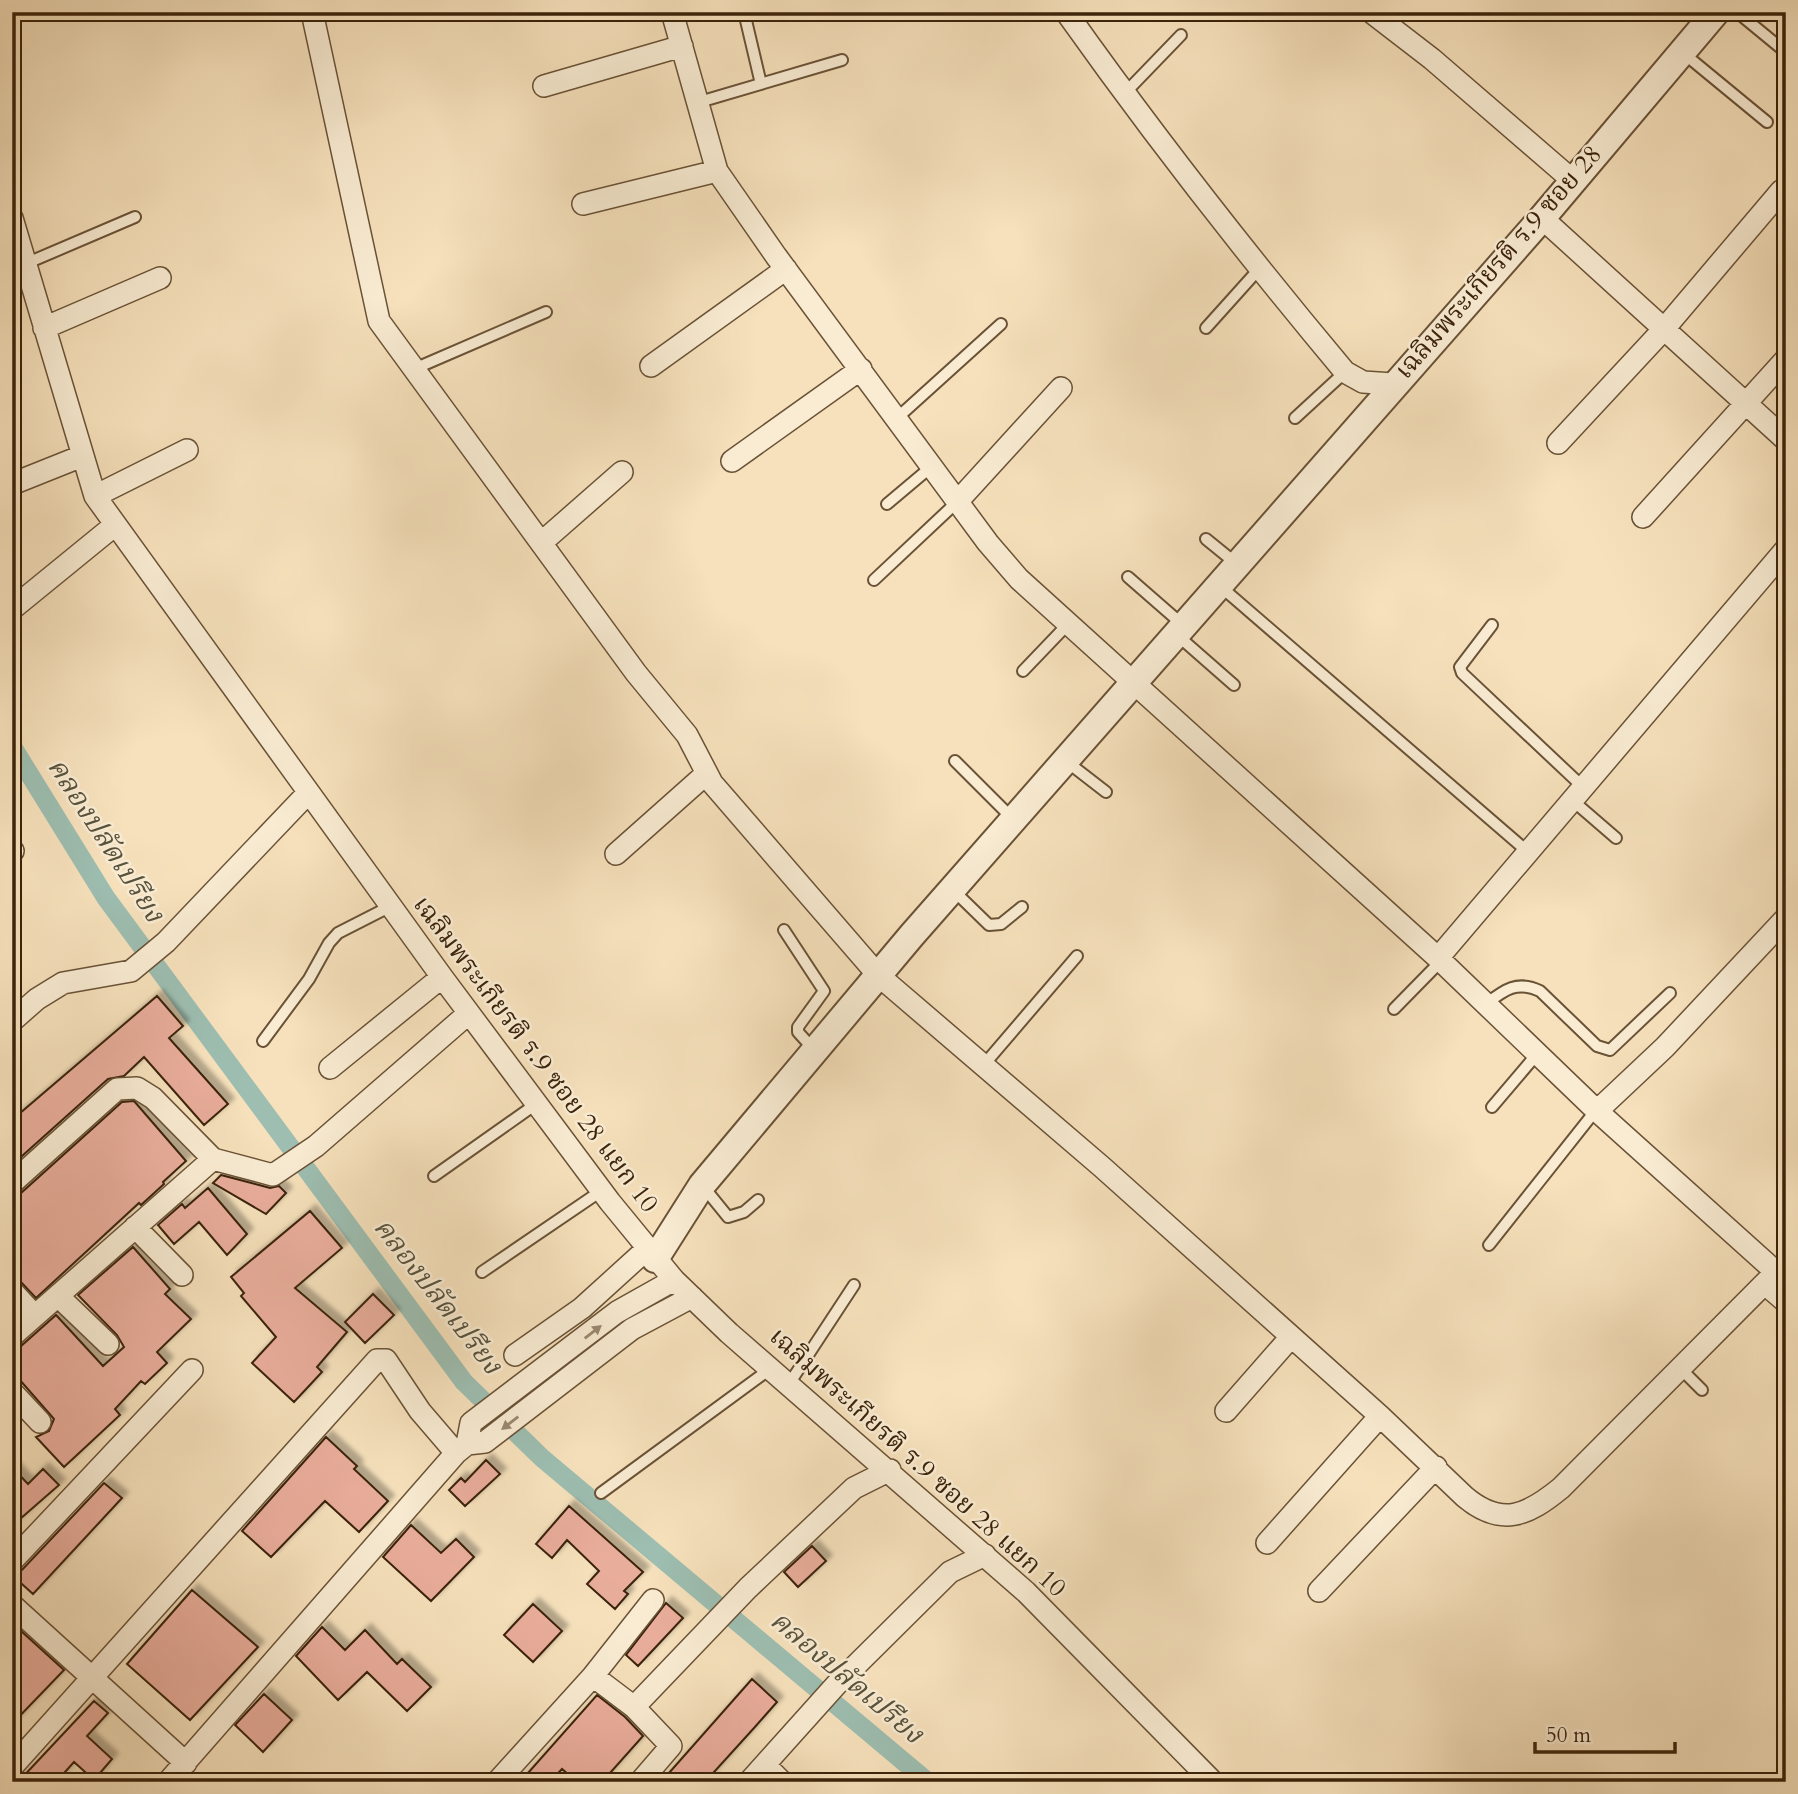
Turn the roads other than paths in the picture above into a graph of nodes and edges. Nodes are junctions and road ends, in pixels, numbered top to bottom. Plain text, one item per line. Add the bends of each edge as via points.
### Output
1 (312, 12) edge
2 (672, 12) edge
3 (744, 12) edge
4 (1066, 12) edge
5 (1371, 12) edge
6 (1716, 12) edge
7 (1737, 12) edge
8 (1181, 35) dead end
9 (682, 46) junction
10 (1782, 49) dead end
11 (1682, 52) junction
12 (842, 60) dead end
13 (761, 84) junction
14 (544, 86) dead end
15 (1125, 93) junction
16 (696, 103) junction
17 (1767, 122) dead end
18 (717, 171) junction
19 (1571, 179) junction
20 (1781, 191) dead end
21 (583, 204) dead end
22 (135, 217) dead end
23 (12, 218) edge
24 (1542, 218) junction
25 (26, 264) junction
26 (786, 269) junction
27 (1259, 270) junction
28 (160, 278) dead end
29 (546, 312) dead end
30 (1001, 324) dead end
31 (44, 328) junction
32 (1206, 328) dead end
33 (1664, 329) junction
34 (1786, 359) edge
35 (651, 366) dead end
36 (414, 369) junction
37 (861, 369) junction
38 (1345, 372) junction
39 (1393, 384) junction
40 (1061, 388) dead end
41 (1746, 404) junction
42 (1295, 418) dead end
43 (896, 419) junction
44 (1786, 440) edge
45 (1558, 443) dead end
46 (187, 450) dead end
47 (82, 456) junction
48 (732, 461) dead end
49 (931, 467) junction
50 (622, 472) dead end
51 (12, 484) edge
52 (95, 496) junction
53 (957, 502) junction
54 (887, 504) dead end
55 (1643, 517) dead end
56 (115, 525) junction
57 (1206, 539) dead end
58 (541, 543) junction
59 (1786, 549) edge
60 (1238, 565) junction
61 (1128, 578) dead end
62 (874, 580) dead end
63 (1220, 586) junction
64 (12, 609) edge
65 (1068, 624) junction
66 (1492, 625) dead end
67 (1181, 631) junction
68 (1023, 671) dead end
69 (1134, 685) junction
70 (1234, 685) dead end
71 (956, 761) dead end
72 (1066, 761) junction
73 (706, 774) junction
74 (1106, 792) dead end
75 (308, 793) junction
76 (1577, 793) junction
77 (1014, 820) junction
78 (1616, 838) dead end
79 (1528, 852) junction
80 (616, 854) dead end
81 (952, 889) junction
82 (391, 906) junction
83 (1022, 907) dead end
84 (1786, 918) edge
85 (784, 930) dead end
86 (1077, 956) dead end
87 (1440, 959) junction
88 (878, 975) junction
89 (442, 977) junction
90 (1670, 993) dead end
91 (1486, 1004) junction
92 (1394, 1009) dead end
93 (469, 1013) junction
94 (12, 1021) edge
95 (263, 1041) dead end
96 (815, 1051) junction
97 (1537, 1054) junction
98 (982, 1067) junction
99 (330, 1068) dead end
100 (536, 1104) junction
101 (1492, 1107) dead end
102 (1597, 1110) junction
103 (213, 1159) junction
104 (433, 1176) dead end
105 (12, 1183) edge
106 (702, 1185) junction
107 (601, 1191) junction
108 (758, 1200) dead end
109 (135, 1227) junction
110 (1489, 1245) dead end
111 (651, 1254) junction
112 (482, 1272) dead end
113 (1776, 1273) edge
114 (182, 1275) dead end
115 (674, 1280) junction
116 (853, 1285) dead end
117 (12, 1291) edge
118 (58, 1296) junction
119 (692, 1297) junction
120 (1786, 1302) edge
121 (617, 1312) junction
122 (35, 1316) junction
123 (632, 1329) junction
124 (12, 1336) edge
125 (1290, 1338) junction
126 (108, 1344) dead end
127 (515, 1355) dead end
128 (562, 1356) junction
129 (770, 1369) junction
130 (1681, 1369) junction
131 (192, 1370) dead end
132 (577, 1371) junction
133 (789, 1384) junction
134 (1702, 1390) dead end
135 (12, 1391) edge
136 (527, 1396) junction
137 (1226, 1411) dead end
138 (1380, 1416) junction
139 (40, 1422) dead end
140 (469, 1446) junction
141 (1436, 1467) junction
142 (890, 1470) junction
143 (601, 1493) dead end
144 (1266, 1543) dead end
145 (985, 1555) junction
146 (12, 1561) edge
147 (1320, 1591) dead end
148 (653, 1600) dead end
149 (12, 1605) edge
150 (593, 1676) junction
151 (91, 1680) junction
152 (634, 1707) junction
153 (186, 1763) junction
154 (765, 1765) junction
155 (12, 1767) edge
156 (168, 1782) edge
157 (497, 1782) edge
158 (640, 1782) edge
159 (749, 1782) edge
160 (782, 1782) edge
161 (1213, 1782) edge

1 - 36 street via 379,321
2 - 9 street
3 - 13 lane
4 - 15 street
5 - 19 street via 1433,59
6 - 11 street, เฉลิมพระเกียรติ ร.9 ซอย 28
7 - 10 lane
8 - 15 lane
9 - 14 street
9 - 16 street
11 - 17 lane
11 - 19 street, เฉลิมพระเกียรติ ร.9 ซอย 28
12 - 13 lane
13 - 16 lane
15 - 27 street
16 - 18 street
18 - 21 street
18 - 26 street
19 - 24 street, เฉลิมพระเกียรติ ร.9 ซอย 28
20 - 33 street
22 - 25 lane
23 - 25 street, เฉลิมพระเกียรติ ร.9 ซอย 28 แยก 10
24 - 33 street
24 - 39 street, เฉลิมพระเกียรติ ร.9 ซอย 28
25 - 31 street, เฉลิมพระเกียรติ ร.9 ซอย 28 แยก 10
26 - 35 street
26 - 37 street
27 - 32 lane
27 - 38 street
28 - 31 street
29 - 36 lane
30 - 43 lane
31 - 47 street, เฉลิมพระเกียรติ ร.9 ซอย 28 แยก 10
33 - 41 street
33 - 45 street
34 - 41 street
36 - 58 street
37 - 43 street
37 - 48 street
38 - 39 street, เฉลิมพระเกียรติ ร.9 ซอย 28 via 1363,382
38 - 42 lane
39 - 60 street
40 - 53 street
41 - 44 street
41 - 55 street
43 - 49 street
46 - 52 street
47 - 51 street
47 - 52 street, เฉลิมพระเกียรติ ร.9 ซอย 28 แยก 10
49 - 53 street
49 - 54 lane
50 - 58 street
52 - 56 street, เฉลิมพระเกียรติ ร.9 ซอย 28 แยก 10
53 - 62 lane
53 - 65 street via 1019,579
56 - 64 street
56 - 75 street, เฉลิมพระเกียรติ ร.9 ซอย 28 แยก 10
57 - 60 lane
58 - 73 street via 677,721
59 - 76 street
60 - 63 street
61 - 67 lane
63 - 67 street
63 - 79 lane
65 - 68 lane
65 - 69 street
66 - 76 lane via 1465,657 1462,673
67 - 69 street
67 - 70 lane
69 - 72 street
69 - 87 street
71 - 77 lane
72 - 74 lane
72 - 77 street
73 - 80 street
73 - 88 street
75 - 82 street, เฉลิมพระเกียรติ ร.9 ซอย 28 แยก 10
75 - 94 street via 166,942 131,971 63,983
76 - 78 lane
76 - 79 street
77 - 81 street
79 - 87 street
81 - 83 lane via 989,925 1001,924
81 - 88 street
82 - 89 street, เฉลิมพระเกียรติ ร.9 ซอย 28 แยก 10
82 - 95 lane via 338,933
84 - 102 street via 1674,1038
85 - 96 lane via 823,986 822,995 798,1027
86 - 98 lane
87 - 91 street
87 - 92 lane
88 - 96 street
88 - 98 street
89 - 93 street, เฉลิมพระเกียรติ ร.9 ซอย 28 แยก 10
89 - 99 street
90 - 91 lane via 1610,1050 1597,1046 1533,988 1510,987
91 - 97 street
93 - 100 street, เฉลิมพระเกียรติ ร.9 ซอย 28 แยก 10
93 - 103 street via 316,1146 273,1175
96 - 106 street
97 - 101 lane
97 - 102 street
98 - 125 street via 1101,1167
100 - 104 lane
100 - 107 street, เฉลิมพระเกียรติ ร.9 ซอย 28 แยก 10
102 - 110 lane
102 - 113 street
103 - 105 street via 153,1098 137,1088 117,1089
103 - 109 street
106 - 108 lane via 729,1217
106 - 111 street
107 - 111 street, เฉลิมพระเกียรติ ร.9 ซอย 28 แยก 10
107 - 112 lane
109 - 114 street
109 - 118 street
111 - 115 street, เฉลิมพระเกียรติ ร.9 ซอย 28 แยก 10
111 - 127 street
113 - 120 street
113 - 130 street
115 - 119 street, เฉลิมพระเกียรติ ร.9 ซอย 28 แยก 10
115 - 121 street
116 - 133 lane
117 - 122 street
118 - 122 street
118 - 126 street
119 - 123 street
119 - 129 street, เฉลิมพระเกียรติ ร.9 ซอย 28 แยก 10
121 - 123 street
128 -> 121 street
122 - 124 street
123 - 132 street
125 - 137 street
125 - 138 street
128 - 132 street
128 - 136 street
129 - 133 street, เฉลิมพระเกียรติ ร.9 ซอย 28 แยก 10
129 - 143 lane
130 - 134 lane
130 - 141 street via 1536,1508 1517,1514 1490,1513 1465,1497
131 - 146 street
132 - 136 street
133 - 142 street, เฉลิมพระเกียรติ ร.9 ซอย 28 แยก 10
135 - 139 street
136 -> 140 street
136 - 140 street via 471,1423
138 - 141 street
138 - 144 street
140 - 151 street via 420,1411 386,1360 377,1360
140 - 153 street
141 - 147 street
142 - 145 street, เฉลิมพระเกียรติ ร.9 ซอย 28 แยก 10
142 - 152 street via 854,1488 748,1588
145 - 154 street via 950,1572 836,1685
145 - 161 street, เฉลิมพระเกียรติ ร.9 ซอย 28 แยก 10
148 - 150 street
149 - 151 street
150 - 152 street
150 - 157 street
151 - 153 street
151 - 155 street
152 - 158 street via 671,1746
153 - 156 street
154 - 159 street
154 - 160 street

